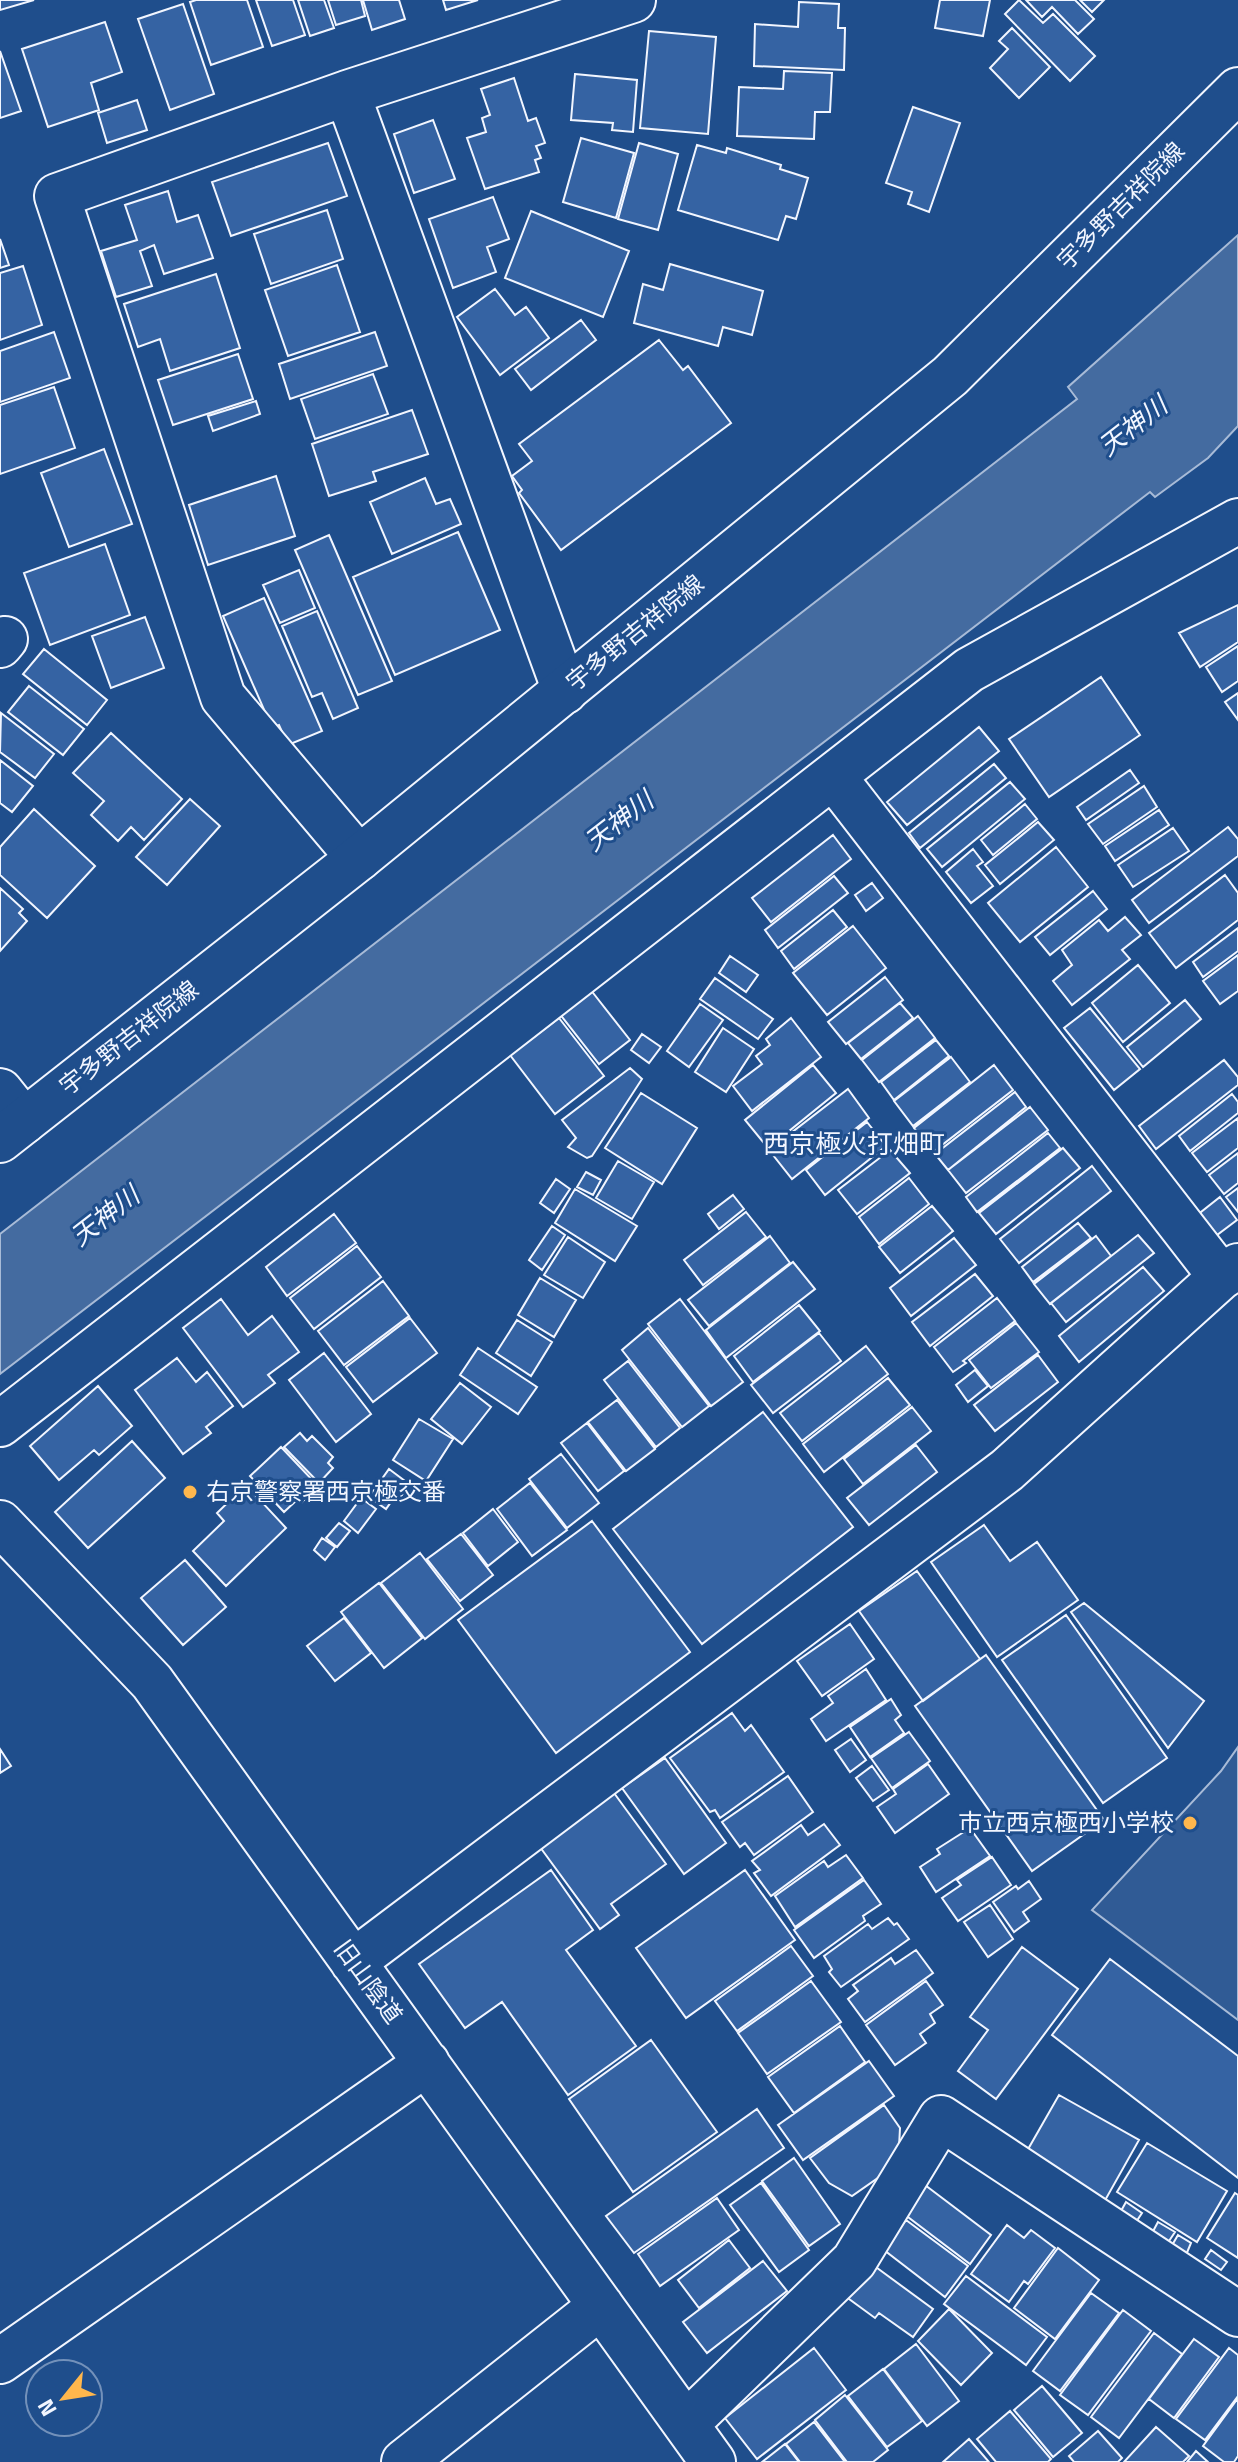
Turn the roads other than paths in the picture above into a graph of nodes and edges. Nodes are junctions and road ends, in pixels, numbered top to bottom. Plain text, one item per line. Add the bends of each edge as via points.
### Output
1 (633, 0) edge
2 (1238, 90) edge
3 (347, 93) junction
4 (1238, 521) edge
5 (565, 691) junction
6 (833, 776) junction
7 (359, 858) junction
8 (8, 1117) edge
9 (1230, 1272) edge
10 (0, 1424) edge
11 (0, 1523) edge
12 (353, 1962) junction
13 (427, 2063) junction
14 (601, 2306) junction
15 (1238, 2314) edge
16 (0, 2361) edge
17 (686, 2424) junction
18 (404, 2462) edge
19 (713, 2462) edge

1 - 3 street
2 - 5 street, 宇多野吉祥院線 via 950,376
3 - 5 street
3 - 7 street via 57,196 223,697
4 - 6 street via 969,670
5 - 7 street, 宇多野吉祥院線
6 - 9 street
6 - 10 street
7 - 8 street, 宇多野吉祥院線
9 - 12 street via 1007,1470
11 - 12 street, 旧山陰道 via 152,1682
12 - 13 street, 旧山陰道
13 - 14 street, 旧山陰道
13 - 16 street
14 - 17 street, 旧山陰道
14 - 18 street
15 - 17 street via 941,2118 854,2261
17 - 19 street, 旧山陰道

